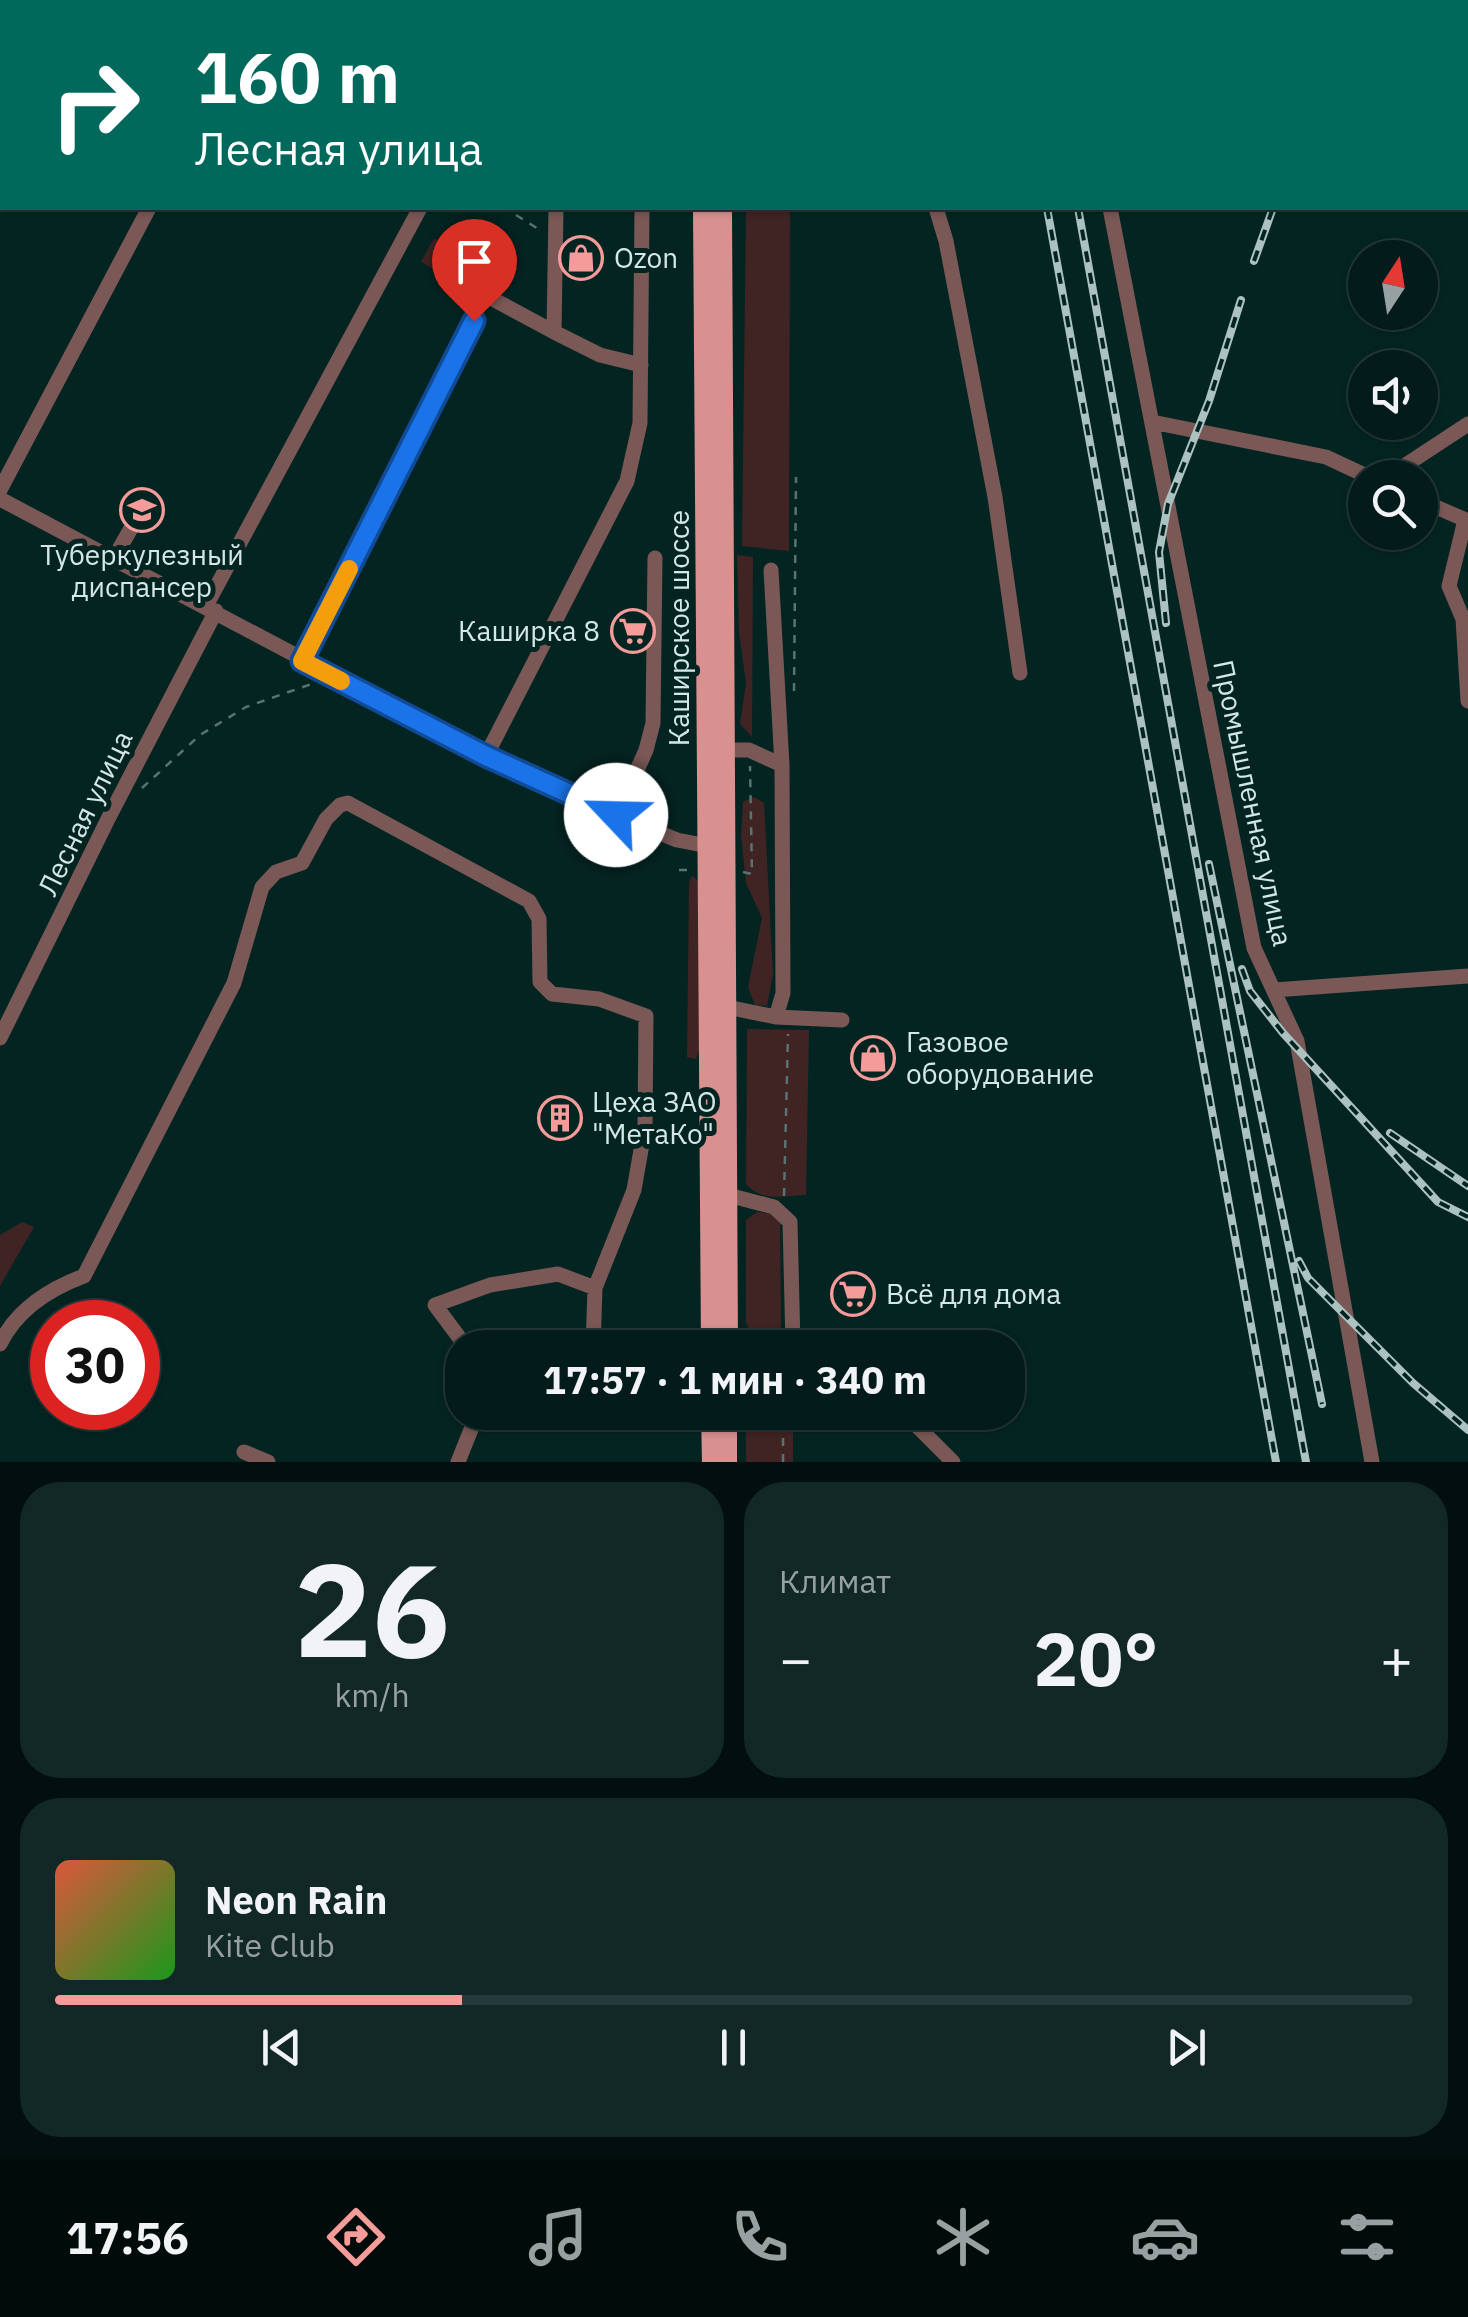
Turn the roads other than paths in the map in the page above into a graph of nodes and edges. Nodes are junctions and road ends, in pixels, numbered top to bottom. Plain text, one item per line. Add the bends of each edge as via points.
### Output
1 (148, 210) edge
2 (419, 210) edge
3 (556, 210) edge
4 (642, 210) edge
5 (704, 210) edge
6 (722, 210) edge
7 (937, 210) edge
8 (1110, 210) edge
9 (487, 296) dead end
10 (474, 321) dead end
11 (554, 332) junction
12 (641, 366) junction
13 (1152, 422) junction
14 (1468, 424) edge
15 (1413, 460) edge
16 (1348, 467) edge
17 (0, 490) edge
18 (0, 500) edge
19 (1438, 508) edge
20 (1466, 520) edge
21 (134, 523) dead end
22 (655, 558) dead end
23 (113, 560) junction
24 (771, 570) dead end
25 (211, 609) junction
26 (302, 661) junction
27 (1020, 673) dead end
28 (1468, 701) edge
29 (724, 750) junction
30 (486, 756) junction
31 (782, 765) junction
32 (616, 815) junction
33 (708, 846) junction
34 (1468, 976) edge
35 (1274, 990) junction
36 (727, 1007) junction
37 (776, 1018) junction
38 (842, 1020) dead end
39 (0, 1038) edge
40 (728, 1195) junction
41 (594, 1288) junction
42 (454, 1330) edge
43 (593, 1330) edge
44 (722, 1330) edge
45 (723, 1330) edge
46 (795, 1330) edge
47 (0, 1344) edge
48 (471, 1430) edge
49 (715, 1430) edge
50 (720, 1430) edge
51 (921, 1430) edge
52 (244, 1452) dead end
53 (268, 1462) edge
54 (458, 1462) edge
55 (712, 1462) edge
56 (728, 1462) edge
57 (953, 1462) edge
58 (1372, 1462) edge

1 - 17 street
2 - 25 street, Лесная улица
3 - 11 street
4 - 12 street
5 - 33 main road, Каширское шоссе
6 - 29 main road, Каширское шоссе
7 - 27 street via 995,497
8 - 13 street, Промышленная улица
9 - 11 street
10 - 26 street
11 - 12 street
12 - 30 street via 640,424 627,481
13 - 16 street via 1326,457
13 - 35 street, Промышленная улица via 1254,948
14 - 15 street
18 - 23 street
19 - 20 street
20 - 28 street via 1448,586 1463,619
21 - 23 street
22 - 32 street via 652,730
23 - 25 street
24 - 31 street
25 - 26 street
25 - 39 street, Лесная улица
26 - 30 street
29 - 31 street via 749,750
29 - 36 main road, Каширское шоссе
30 - 32 street
31 - 37 street via 783,993
32 - 33 street
33 - 44 main road, Каширское шоссе
34 - 35 street
35 - 58 street, Промышленная улица via 1300,1051
36 - 37 street
36 - 40 main road, Каширское шоссе
37 - 38 street
40 - 45 main road, Каширское шоссе
40 - 46 street via 774,1207 790,1222
41 - 42 street via 558,1274 490,1286 435,1305
41 - 43 street
41 - 47 street via 634,1190 645,1126 646,1016 598,999 552,994 540,982 539,919 529,901 340,804 302,863 276,872 262,888 234,984 84,1276 24,1310
48 - 54 street
49 - 55 main road
50 - 56 main road
51 - 57 street
52 - 53 street

